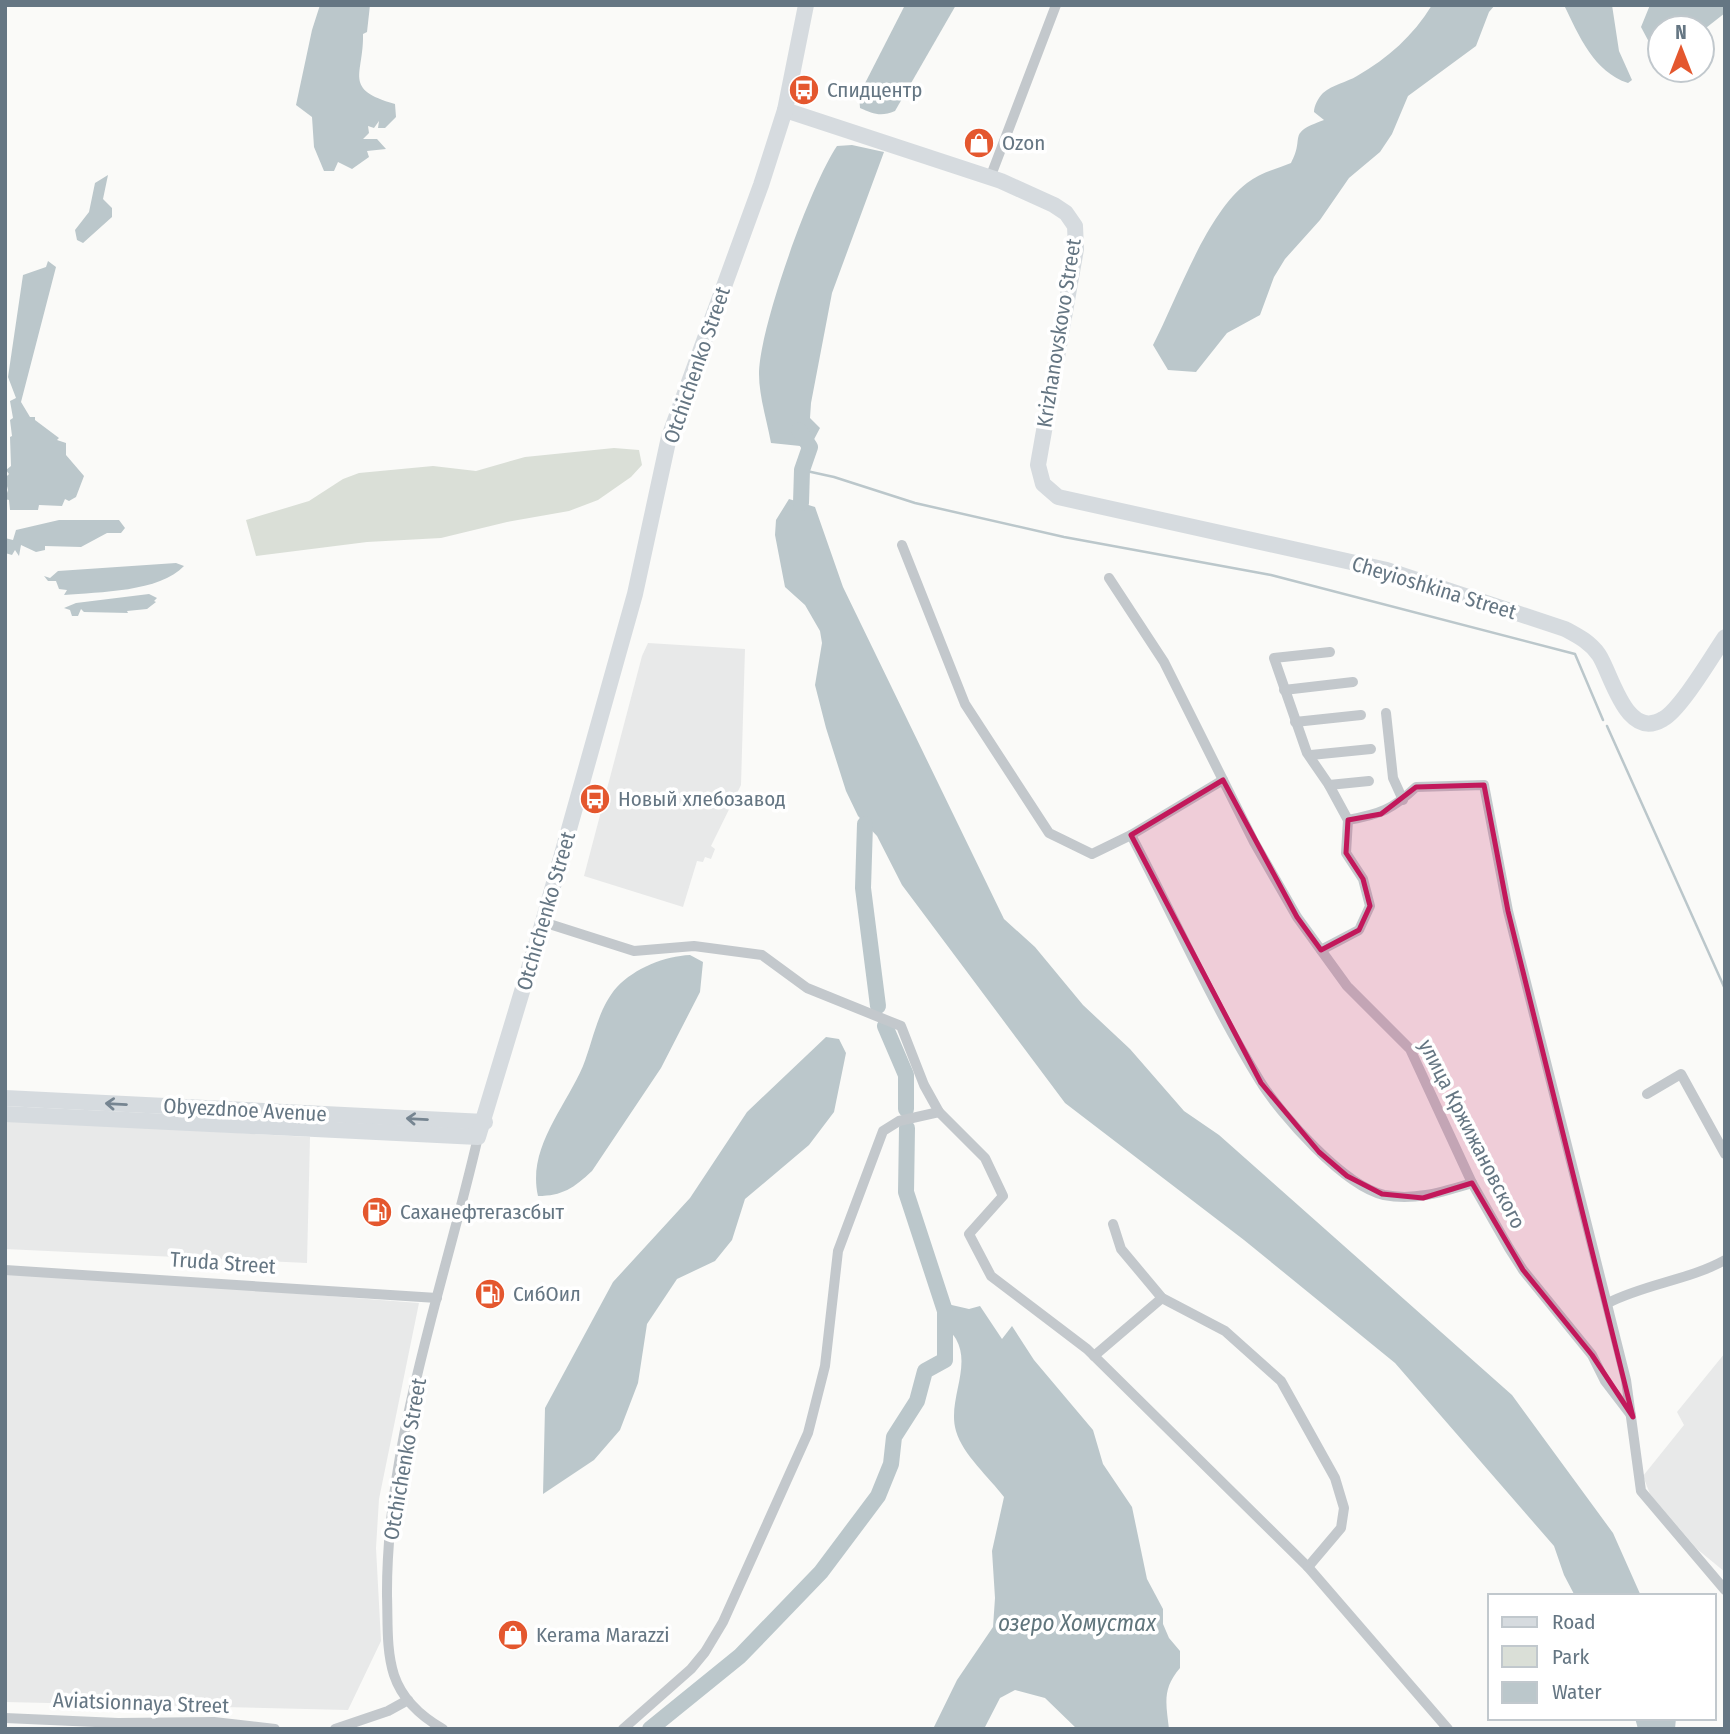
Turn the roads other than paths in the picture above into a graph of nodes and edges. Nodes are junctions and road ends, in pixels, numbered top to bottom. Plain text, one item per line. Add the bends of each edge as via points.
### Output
1 (806, 5) edge
2 (1056, 5) edge
3 (785, 110) junction
4 (990, 178) junction
5 (1058, 497) joint
6 (902, 545) dead end
7 (1109, 578) dead end
8 (1725, 637) edge
9 (1330, 652) dead end
10 (1353, 682) dead end
11 (1284, 690) junction
12 (1386, 713) dead end
13 (1361, 715) dead end
14 (1295, 722) junction
15 (1371, 749) dead end
16 (1311, 755) junction
17 (1223, 780) junction
18 (1369, 780) dead end
19 (1329, 785) junction
20 (1402, 800) junction
21 (1348, 820) junction
22 (1131, 835) junction
23 (543, 922) junction
24 (1321, 950) junction
25 (1647, 1094) dead end
26 (5, 1098) edge
27 (939, 1112) junction
28 (5, 1114) edge
29 (482, 1130) junction
30 (1725, 1154) edge
31 (1472, 1183) junction
32 (1114, 1224) dead end
33 (1725, 1259) edge
34 (5, 1270) edge
35 (437, 1298) junction
36 (1162, 1298) junction
37 (1608, 1303) junction
38 (1094, 1356) junction
39 (1633, 1417) junction
40 (1308, 1567) junction
41 (1725, 1590) edge
42 (408, 1700) junction
43 (5, 1718) edge
44 (342, 1728) edge
45 (275, 1729) edge
46 (335, 1729) edge
47 (443, 1729) edge
48 (623, 1729) edge
49 (1448, 1729) edge

1 - 3 street, Otchichenko Street
2 - 4 street
3 - 4 street, Krizhanovskovo Street
3 - 23 street, Otchichenko Street via 669,437 635,594
4 - 5 street, Krizhanovskovo Street via 1054,205 1074,226 1076,248 1038,465 1043,484
5 - 8 street, Cheyioshkina Street via 1387,570 1565,629 1590,644 1622,704 1645,722 1662,720 1676,707
6 - 22 street via 965,704 1049,833 1092,854
7 - 17 street, улица Кржижановского via 1164,663
9 - 11 street via 1274,657
10 - 11 street
11 - 14 street
12 - 20 street via 1393,778
13 - 14 street
14 - 16 street
15 - 16 street
16 - 19 street
17 - 22 street
17 - 24 street, улица Кржижановского via 1297,917
18 - 19 street
19 - 21 street
20 - 21 street via 1381,814
20 - 37 street via 1416,787 1484,785 1508,911
21 - 24 street via 1346,853 1363,879 1370,906 1359,930
22 - 31 street via 1261,1083 1320,1152 1347,1176 1382,1194 1423,1198
23 - 27 street via 634,951 694,946 762,955 807,988 901,1026
23 - 29 street, Otchichenko Street
24 - 31 street, улица Кржижановского via 1347,986 1410,1049
25 - 30 street via 1681,1074
29 -> 26 street, Obyezdnoe Avenue
27 - 38 street via 985,1158 1003,1196 969,1234 991,1276
27 - 48 street via 899,1121 883,1131 838,1251 825,1366 808,1433 723,1622 705,1652
28 - 29 street, Obyezdnoe Avenue
29 - 35 street, Otchichenko Street
31 - 39 street, улица Кржижановского via 1523,1270 1592,1355
32 - 36 street via 1121,1249
33 - 37 street
34 - 35 street, Truda Street
35 - 42 street, Otchichenko Street via 404,1437 390,1523 390,1660
36 - 38 street
36 - 40 street via 1225,1331 1281,1381 1325,1458 1344,1508 1341,1528
37 - 39 street
38 - 40 street
39 - 41 street via 1641,1491
40 - 49 street
42 - 44 street
42 - 47 street, Otchichenko Street
43 - 45 street, Aviatsionnaya Street via 214,1722
44 - 46 street

